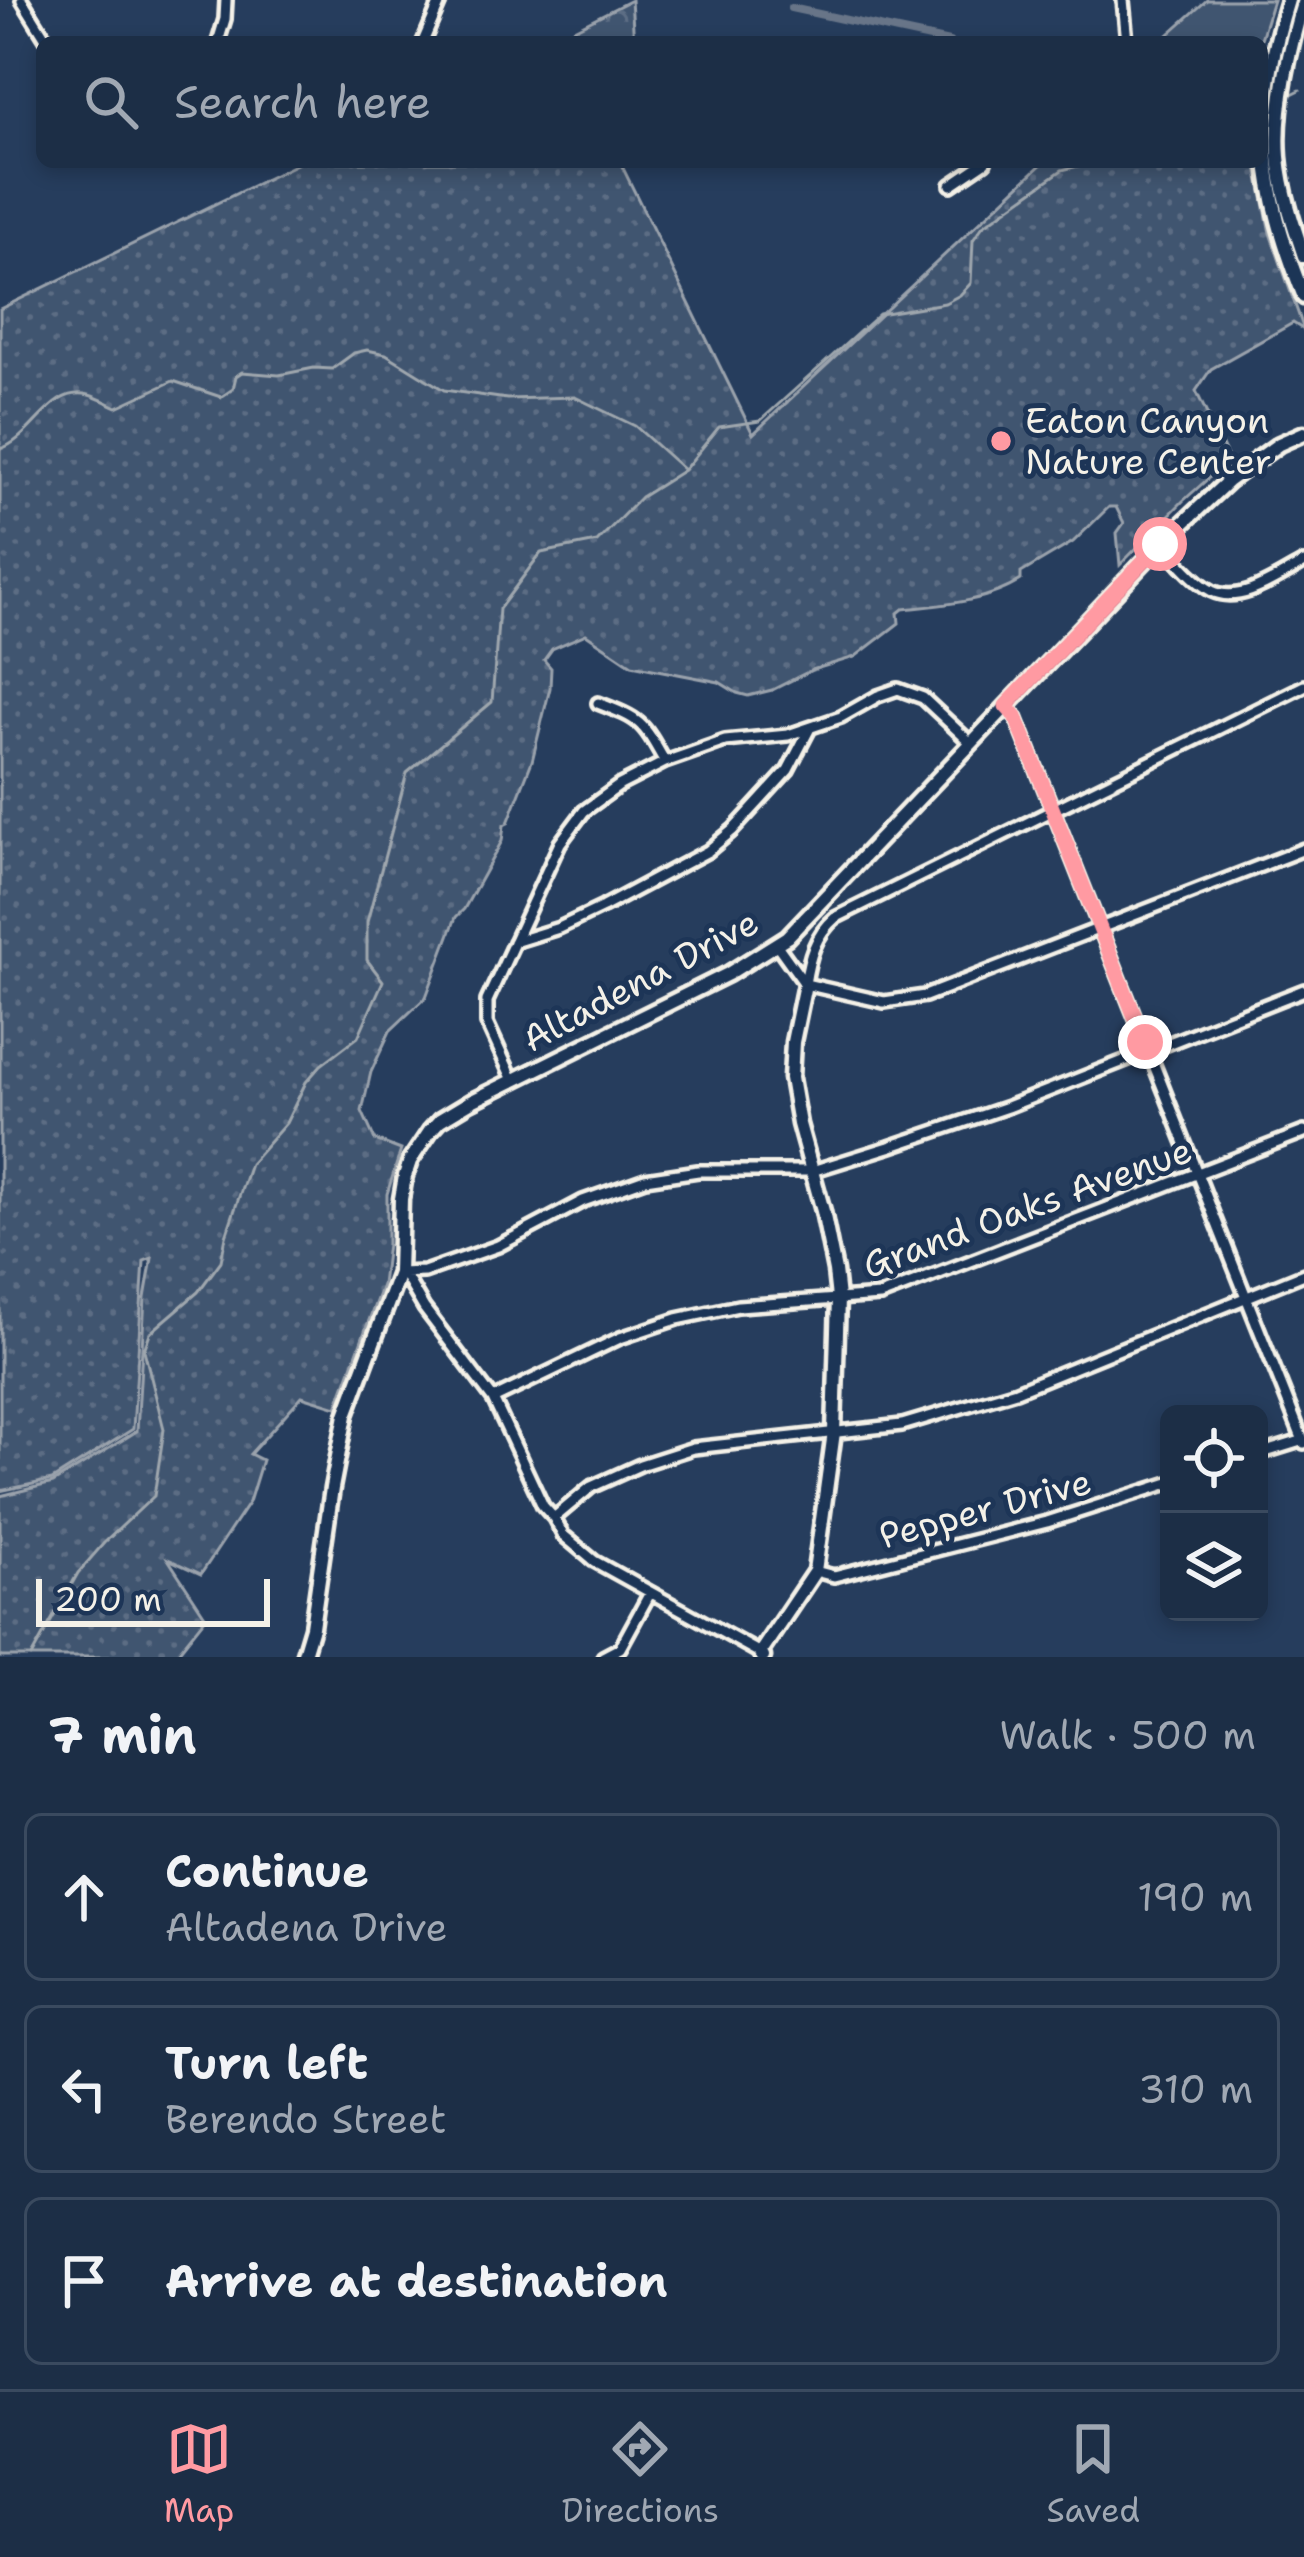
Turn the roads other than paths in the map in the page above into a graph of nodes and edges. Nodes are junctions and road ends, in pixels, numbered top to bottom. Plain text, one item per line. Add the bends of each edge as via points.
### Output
1 (22, 0) edge
2 (226, 0) edge
3 (441, 0) edge
4 (1123, 0) edge
5 (1288, 0) edge
6 (1304, 0) edge
7 (44, 36) edge
8 (220, 36) edge
9 (426, 36) edge
10 (1126, 36) edge
11 (1268, 91) edge
12 (976, 168) edge
13 (1267, 168) edge
14 (951, 184) dead end
15 (1304, 256) edge
16 (1304, 297) edge
17 (1304, 433) edge
18 (1160, 544) junction
19 (1304, 563) edge
20 (1304, 686) edge
21 (598, 703) dead end
22 (1006, 706) junction
23 (810, 728) junction
24 (971, 742) junction
25 (665, 762) junction
26 (1052, 810) junction
27 (1304, 849) edge
28 (1100, 928) junction
29 (514, 942) junction
30 (777, 945) junction
31 (805, 984) junction
32 (1304, 990) edge
33 (1149, 1052) junction
34 (513, 1080) junction
35 (1304, 1132) edge
36 (812, 1171) junction
37 (1198, 1174) junction
38 (399, 1273) junction
39 (1304, 1274) edge
40 (838, 1298) junction
41 (1247, 1298) junction
42 (493, 1399) junction
43 (834, 1432) junction
44 (1304, 1441) edge
45 (1268, 1451) edge
46 (1160, 1486) edge
47 (554, 1518) junction
48 (814, 1571) junction
49 (650, 1593) junction
50 (762, 1655) edge
51 (303, 1657) edge
52 (603, 1657) edge

1 - 7 street
2 - 8 street
3 - 9 street
4 - 10 street
5 - 11 main road
6 - 15 main road via 1279,156
12 - 14 street
13 - 16 main road
17 - 18 main road, Altadena Drive via 1228,481
18 - 19 street via 1207,588 1229,596
18 - 22 main road, Altadena Drive
20 - 26 street
21 - 25 street via 644,725
22 - 24 main road, Altadena Drive
22 - 26 street
23 - 24 street via 898,689 923,698
23 - 25 street via 725,741
23 - 29 street via 788,770 708,851 588,914
24 - 30 main road, Altadena Drive
25 - 29 street via 584,811 560,843
26 - 28 street
26 - 31 street via 835,918 816,939
27 - 28 street
28 - 31 street via 925,996 884,1002
28 - 33 street
29 - 34 street via 485,1012
30 - 31 street
30 - 34 main road, Altadena Drive
31 - 36 main road via 791,1078
32 - 33 street
33 - 36 street
33 - 37 street
34 - 38 main road, Altadena Drive via 440,1120 410,1161
35 - 37 street, Grand Oaks Avenue
36 - 38 street via 645,1179 498,1246
36 - 40 main road
37 - 40 street, Grand Oaks Avenue via 880,1296
37 - 41 street
38 - 42 street
38 - 51 main road, Altadena Drive via 346,1415
39 - 41 street
40 - 42 street, Grand Oaks Avenue via 737,1306 657,1324
40 - 43 main road
41 - 43 street via 1016,1391 902,1425
41 - 44 street
42 - 47 street
43 - 47 street via 693,1448 591,1487
43 - 48 main road
44 - 45 street
46 - 48 street, Pepper Drive via 834,1576
47 - 49 street via 594,1562
48 - 50 main road
49 - 50 street
49 - 52 street via 620,1648

